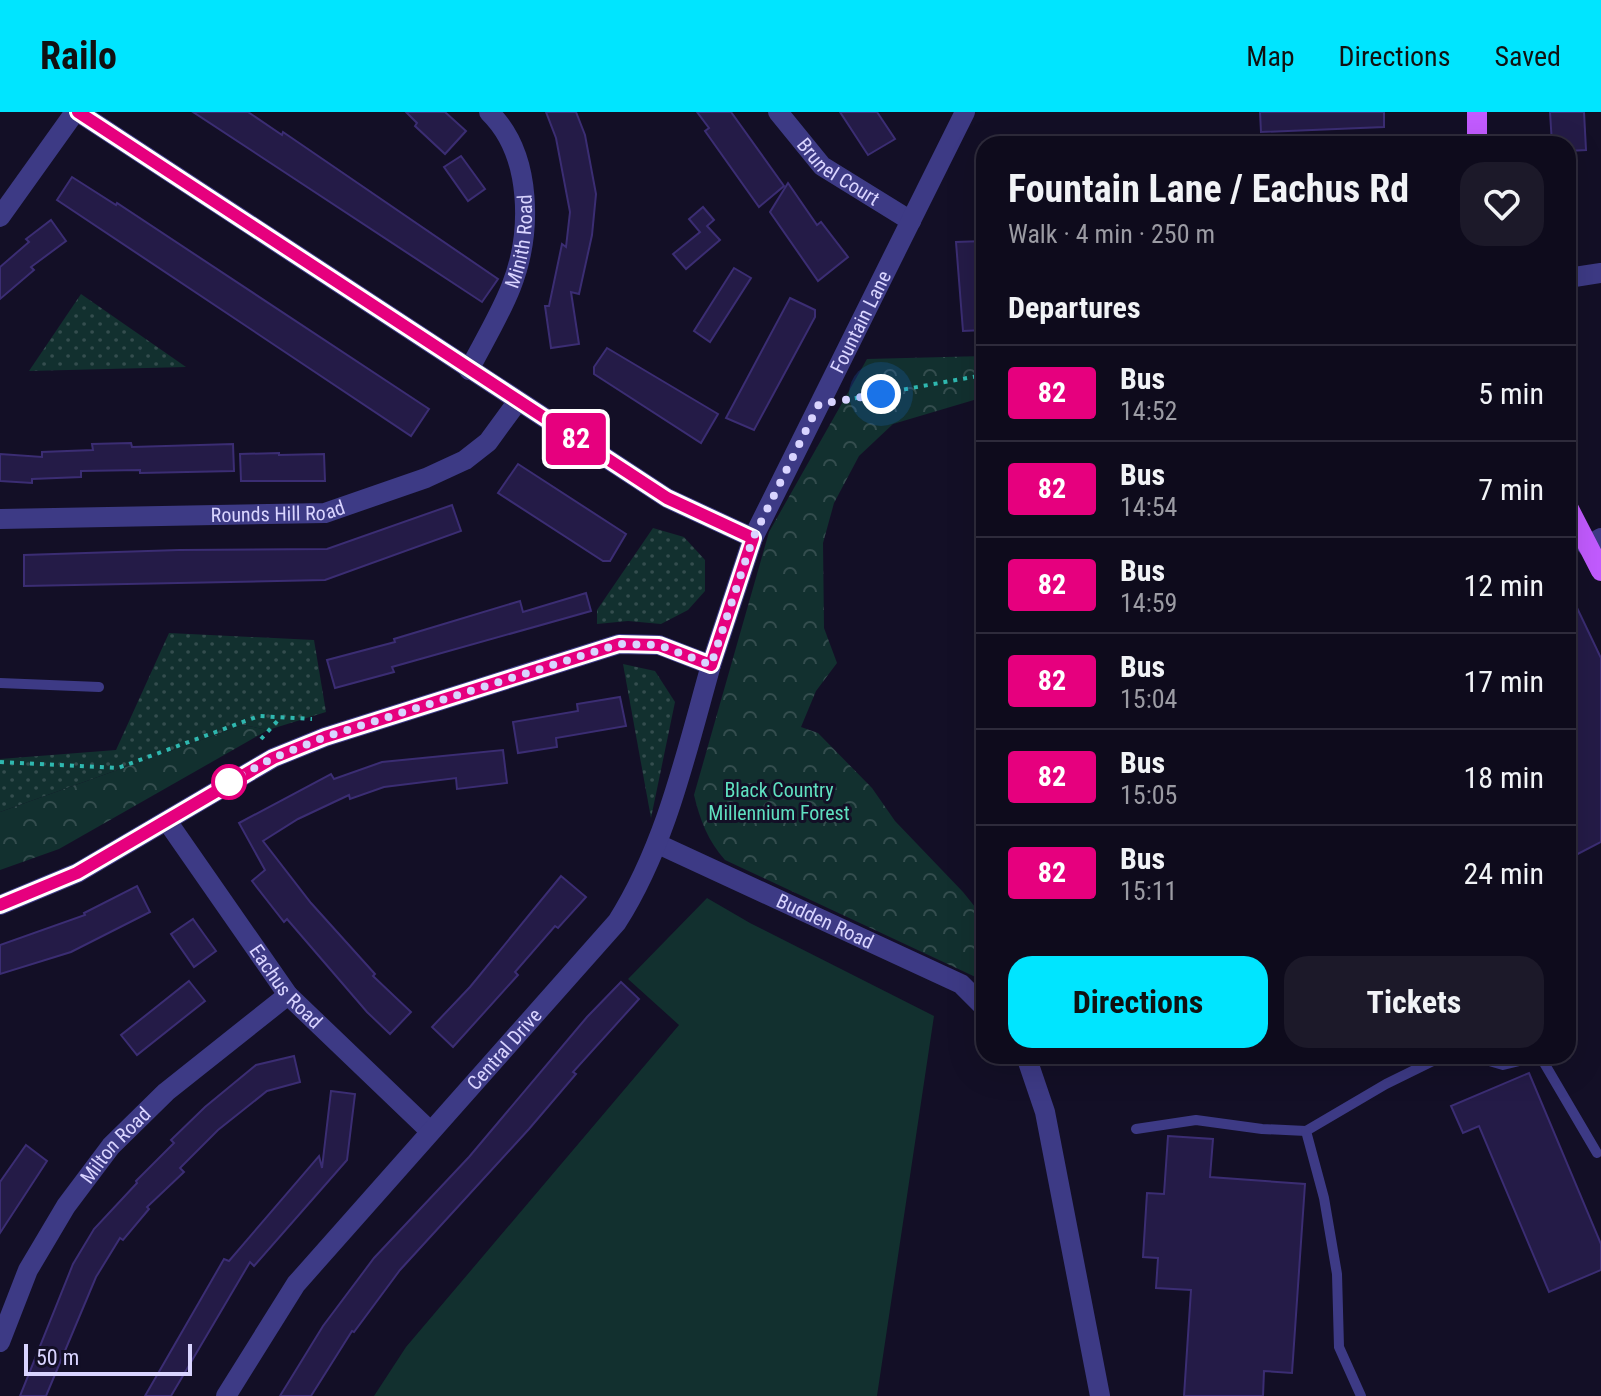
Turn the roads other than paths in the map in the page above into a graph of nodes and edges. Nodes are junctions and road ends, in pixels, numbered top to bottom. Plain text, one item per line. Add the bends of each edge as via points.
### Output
1 (77, 112) edge
2 (489, 112) edge
3 (778, 112) edge
4 (965, 112) edge
5 (1477, 112) edge
6 (1477, 136) edge
7 (0, 217) edge
8 (911, 221) junction
9 (1601, 273) edge
10 (1576, 277) edge
11 (469, 370) junction
12 (518, 401) junction
13 (1576, 518) edge
14 (0, 519) edge
15 (753, 538) junction
16 (1594, 542) edge
17 (1601, 571) edge
18 (711, 665) junction
19 (0, 683) edge
20 (99, 687) dead end
21 (167, 821) junction
22 (658, 844) junction
23 (0, 905) edge
24 (288, 995) junction
25 (976, 999) edge
26 (1029, 1064) edge
27 (1427, 1064) edge
28 (1545, 1064) edge
29 (1136, 1129) dead end
30 (430, 1131) junction
31 (1306, 1131) junction
32 (1597, 1153) dead end
33 (0, 1342) edge
34 (226, 1396) edge
35 (1100, 1396) edge
36 (1361, 1396) edge

1 - 7 street
1 - 11 street
2 - 11 street, Minith Road via 516,157 525,201 521,251 511,287
3 - 8 street, Brunel Court via 822,166
4 - 8 street, Fountain Lane
5 - 6 main road
8 - 15 street, Fountain Lane
9 - 10 street
11 - 12 street
12 - 14 street, Rounds Hill Road via 488,442 465,460 325,513
12 - 15 street via 667,498
13 - 16 main road
15 - 18 street, Fountain Lane
16 - 17 main road
18 - 21 street via 659,645 619,644 273,758
18 - 22 street, Central Drive
19 - 20 lane
21 - 23 street via 77,873
21 - 24 street, Eachus Road
22 - 25 street, Budden Road via 961,984
22 - 30 street, Central Drive via 617,922
24 - 30 street, Eachus Road
24 - 33 street, Milton Road via 166,1092 111,1146 66,1206 28,1270
26 - 35 street via 1045,1112
27 - 31 lane
28 - 32 lane
29 - 31 lane via 1196,1120
30 - 34 street, Central Drive via 296,1284
31 - 36 lane via 1337,1274 1339,1347

